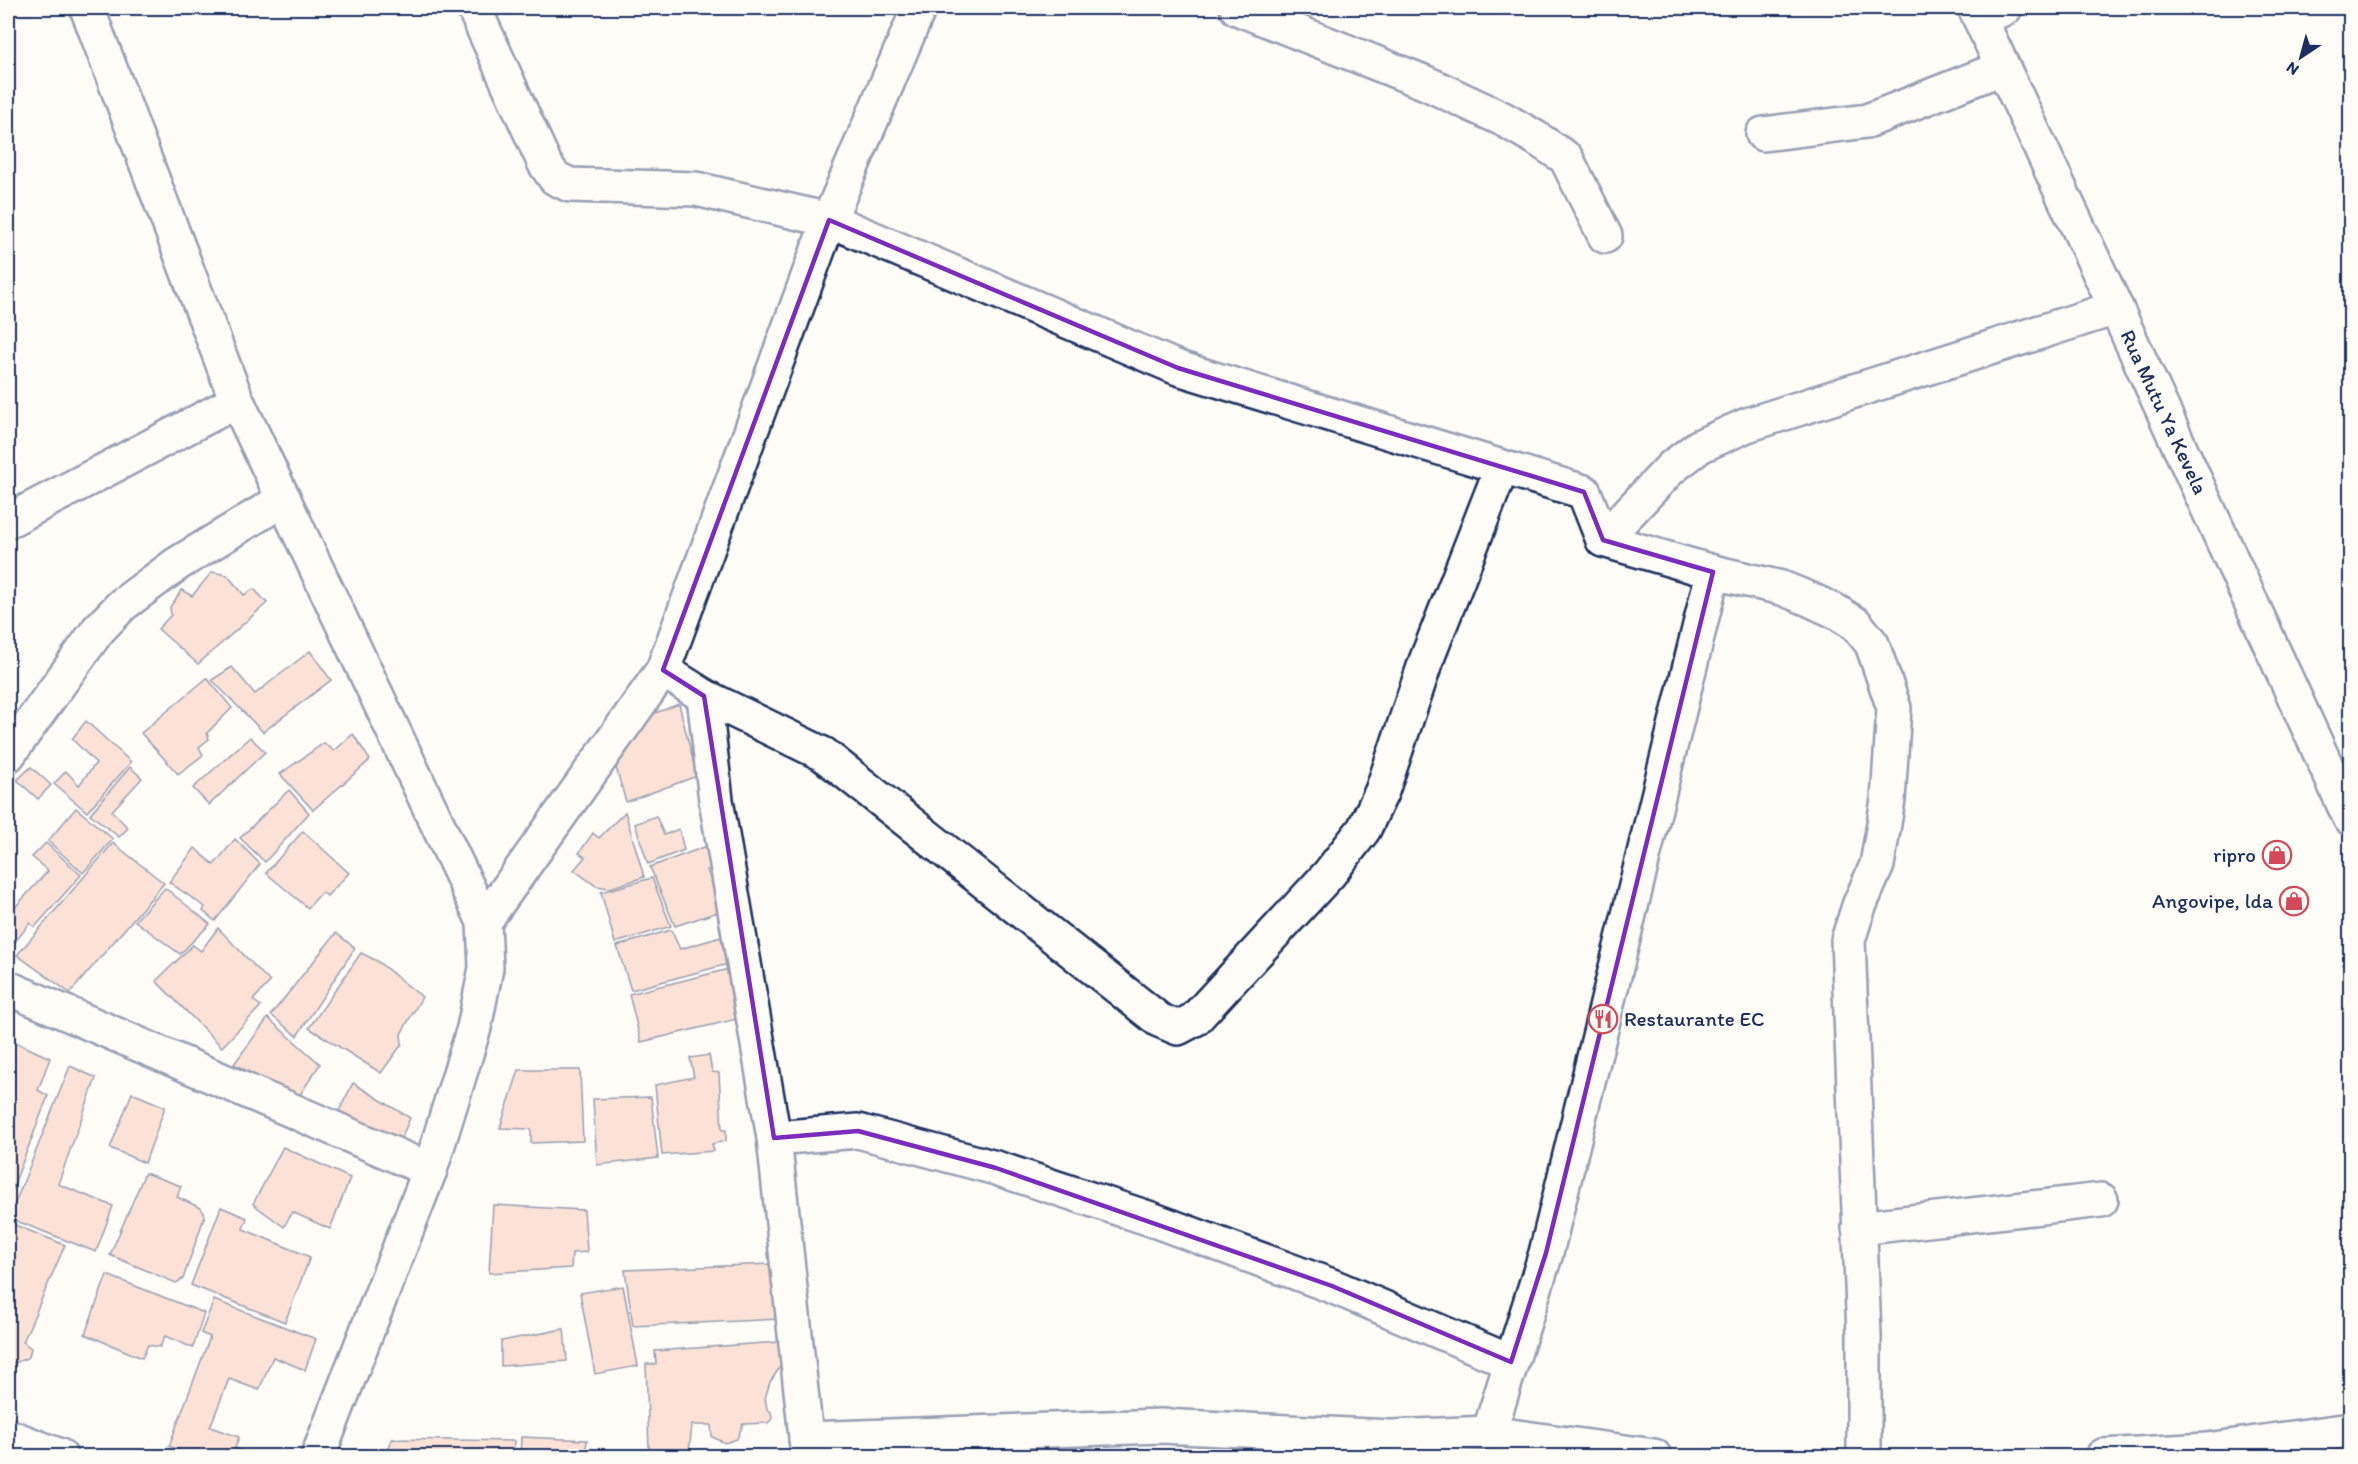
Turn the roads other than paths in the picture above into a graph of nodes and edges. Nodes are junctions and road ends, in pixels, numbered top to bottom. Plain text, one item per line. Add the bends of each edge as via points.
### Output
1 (87, 8) edge
2 (474, 8) edge
3 (919, 8) edge
4 (1237, 8) edge
5 (1987, 11) edge
6 (2002, 68) junction
7 (1763, 134) dead end
8 (829, 220) junction
9 (1605, 236) dead end
10 (2116, 308) junction
11 (237, 401) junction
12 (1502, 467) junction
13 (284, 499) junction
14 (8, 521) edge
15 (1603, 540) junction
16 (1713, 572) junction
17 (663, 670) junction
18 (704, 696) junction
19 (8, 755) edge
20 (2350, 818) edge
21 (484, 922) junction
22 (8, 988) edge
23 (774, 1138) junction
24 (430, 1170) junction
25 (2101, 1200) dead end
26 (1859, 1228) junction
27 (1511, 1362) junction
28 (2350, 1430) edge
29 (1489, 1432) junction
30 (8, 1436) edge
31 (807, 1448) edge
32 (60, 1456) edge
33 (318, 1456) edge
34 (1654, 1456) edge
35 (1864, 1456) edge
36 (2103, 1456) edge

1 - 11 street
2 - 8 street via 545,164 555,178 570,185 696,189
3 - 8 street
4 - 9 street via 1425,83 1536,138 1566,158
5 - 6 street, Rua Mutu Ya Kevela
6 - 7 street via 1867,120
6 - 10 street, Rua Mutu Ya Kevela
8 - 12 street via 1178,368
8 - 17 street
10 - 15 street via 1747,425 1700,446 1671,468
10 - 20 street, Rua Mutu Ya Kevela
11 - 13 street
11 - 14 street
12 - 15 street via 1584,492
12 - 18 street via 1426,661 1382,791 1364,829 1329,874 1195,1019 1178,1028 1159,1020 824,754
13 - 19 street via 177,564 122,605 98,630
13 - 21 street
15 - 16 street
16 - 26 street via 1782,588 1856,624 1872,644 1894,708 1888,800 1877,865 1848,940
16 - 27 street via 1546,1253
17 - 18 street
17 - 21 street
18 - 23 street via 716,800
21 - 24 street via 486,968 474,1029
22 - 24 street
23 - 27 street via 858,1131 996,1168 1332,1286
23 - 31 street
24 - 33 street
25 - 26 street
26 - 35 street
27 - 29 street
28 - 36 street via 2207,1450
29 - 31 street via 1392,1437 1161,1426
29 - 34 street
30 - 32 street

